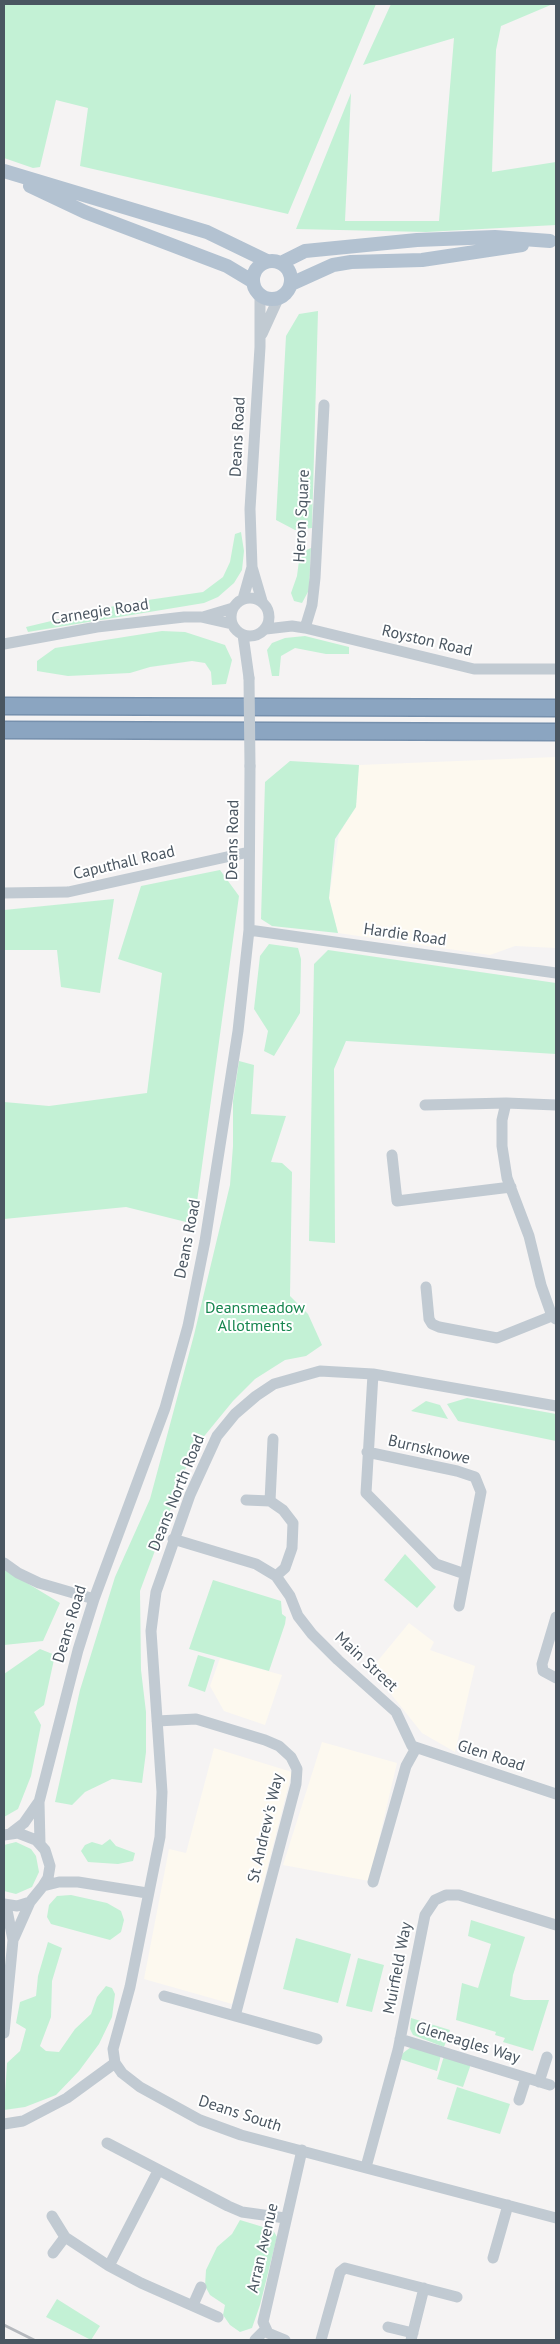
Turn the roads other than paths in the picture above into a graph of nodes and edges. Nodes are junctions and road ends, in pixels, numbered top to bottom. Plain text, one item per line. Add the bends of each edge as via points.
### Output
1 (4, 173) edge
2 (553, 240) edge
3 (274, 262) junction
4 (252, 281) junction
5 (291, 284) junction
6 (260, 296) junction
7 (278, 299) junction
8 (260, 338) junction
9 (324, 405) dead end
10 (252, 567) junction
11 (242, 599) junction
12 (262, 601) junction
13 (233, 608) junction
14 (270, 615) junction
15 (201, 617) junction
16 (232, 624) junction
17 (292, 626) junction
18 (305, 628) junction
19 (261, 632) junction
20 (243, 635) junction
21 (4, 644) edge
22 (248, 661) junction
23 (556, 669) edge
24 (4, 706) edge
25 (556, 708) edge
26 (4, 730) edge
27 (556, 732) edge
28 (249, 852) junction
29 (4, 893) edge
30 (248, 930) junction
31 (556, 973) edge
32 (506, 1103) junction
33 (425, 1105) dead end
34 (556, 1105) edge
35 (392, 1155) dead end
36 (511, 1187) junction
37 (426, 1286) dead end
38 (554, 1317) edge
39 (373, 1374) junction
40 (556, 1406) edge
41 (273, 1439) dead end
42 (367, 1452) junction
43 (246, 1500) dead end
44 (270, 1501) junction
45 (173, 1539) junction
46 (4, 1563) edge
47 (465, 1574) junction
48 (276, 1576) junction
49 (94, 1599) junction
50 (458, 1606) dead end
51 (556, 1617) edge
52 (556, 1678) edge
53 (157, 1721) junction
54 (416, 1748) junction
55 (556, 1794) edge
56 (39, 1802) junction
57 (8, 1834) edge
58 (40, 1844) junction
59 (50, 1866) junction
60 (78, 1882) junction
61 (373, 1882) dead end
62 (43, 1886) junction
63 (148, 1893) junction
64 (30, 1902) junction
65 (5, 1904) edge
66 (556, 1925) edge
67 (13, 1940) junction
68 (164, 1996) dead end
69 (235, 2016) junction
70 (4, 2033) edge
71 (317, 2039) dead end
72 (400, 2039) junction
73 (547, 2057) dead end
74 (116, 2063) junction
75 (526, 2078) junction
76 (519, 2100) dead end
77 (4, 2124) edge
78 (107, 2143) dead end
79 (302, 2150) junction
80 (366, 2167) junction
81 (158, 2171) junction
82 (508, 2205) junction
83 (52, 2216) dead end
84 (285, 2218) junction
85 (556, 2218) edge
86 (65, 2237) junction
87 (53, 2253) dead end
88 (493, 2258) dead end
89 (109, 2266) junction
90 (201, 2286) dead end
91 (424, 2288) junction
92 (457, 2297) dead end
93 (193, 2305) junction
94 (218, 2317) dead end
95 (388, 2326) dead end
96 (265, 2330) junction
97 (412, 2337) edge
98 (255, 2340) edge
99 (285, 2340) edge
100 (321, 2340) edge

1 - 3 main road via 207,232
1 - 4 main road via 85,212 227,266
2 - 3 main road via 495,237 417,240 305,251
2 - 5 main road via 422,260 333,265
3 - 4 main road via 256,269
3 - 5 main road via 290,272
4 - 6 main road
5 - 7 main road via 285,295
6 - 7 main road via 268,300
6 - 8 street, Deans Road
7 - 8 street, Deans Road
8 - 10 street, Deans Road via 250,509
9 - 18 street, Heron Square via 315,578
10 - 11 street, Deans Road
10 - 12 street, Deans Road
11 - 12 street via 249,597
11 - 13 street
12 - 14 street
13 - 15 street, Carnegie Road
13 - 16 street
14 - 17 street, Royston Road
14 - 19 street
15 - 16 street, Carnegie Road
15 - 21 street, Carnegie Road via 98,627
16 - 20 street
17 - 18 street, Royston Road
17 - 19 street, Royston Road
18 - 23 street, Royston Road via 474,669
19 - 20 street
19 - 22 street, Deans Road
20 - 22 street, Deans Road
22 - 28 street, Deans Road, bridge
24 - 25 highway
26 - 27 highway
28 - 29 street, Caputhall Road via 68,892
28 - 30 street, Deans Road
30 - 31 street, Hardie Road
30 - 49 street, Deans Road via 238,1031 218,1164 188,1326 165,1408
32 - 33 street
32 - 34 street
32 - 36 street via 502,1146
35 - 36 street via 397,1201
36 - 38 street via 530,1236 541,1285
37 - 38 street via 429,1319 439,1327 497,1338
39 - 40 street, Deans North Road
39 - 42 street, Burnsknowe
39 - 45 street, Deans North Road via 320,1371 281,1382 256,1396 217,1436 204,1460
41 - 44 street via 268,1462
42 - 47 street, Burnsknowe via 366,1493 369,1499 436,1564
42 - 47 street, Burnsknowe via 475,1477 481,1492
43 - 44 street
44 - 48 street via 293,1523 292,1548 284,1568
45 - 48 street, Main Street via 256,1564
45 - 53 street, Deans North Road via 156,1592 151,1631
46 - 49 street via 38,1583
47 - 50 street, Burnsknowe
48 - 54 street, Main Street via 312,1634 396,1712 412,1746
49 - 56 street, Deans Road
51 - 52 street via 542,1664 543,1671
53 - 63 street, Deans North Road via 162,1792 160,1837
53 - 69 street, St Andrew's Way via 196,1719 265,1740 279,1746 291,1757 297,1769 296,1784
54 - 55 street, Glen Road
54 - 61 street via 406,1766
56 - 57 street, Deans Road via 24,1823
56 - 58 street, Deans Road
57 - 58 street via 28,1836
58 - 59 street
59 - 60 street
59 - 62 street
60 - 62 street
60 - 63 street
62 - 64 street
63 - 74 street via 130,1988 113,2049
64 - 65 street via 18,1906
64 - 67 street
65 - 67 street
66 - 72 street, Muirfield Way via 459,1895 446,1895 435,1900 426,1915
67 - 70 street
68 - 69 street
69 - 71 street
72 - 75 street, Gleneagles Way
72 - 80 street, Muirfield Way via 385,2106
73 - 75 street, Gleneagles Way via 544,2084
74 - 77 street via 67,2098 23,2122
74 - 79 street, Deans South via 122,2073 140,2086 200,2120 241,2135
75 - 76 street, Gleneagles Way
78 - 81 street
79 - 80 street, Deans South
79 - 84 street, Arran Avenue
80 - 82 street, Deans South
81 - 84 street via 242,2212
81 - 89 street
82 - 85 street, Deans South
82 - 88 street
83 - 86 street
84 - 96 street, Arran Avenue via 263,2322
86 - 87 street
86 - 89 street
89 - 93 street
90 - 93 street
91 - 92 street
91 - 97 street
91 - 100 street via 345,2268 340,2272
93 - 94 street
95 - 97 street
96 - 98 street
96 - 99 street via 274,2338

